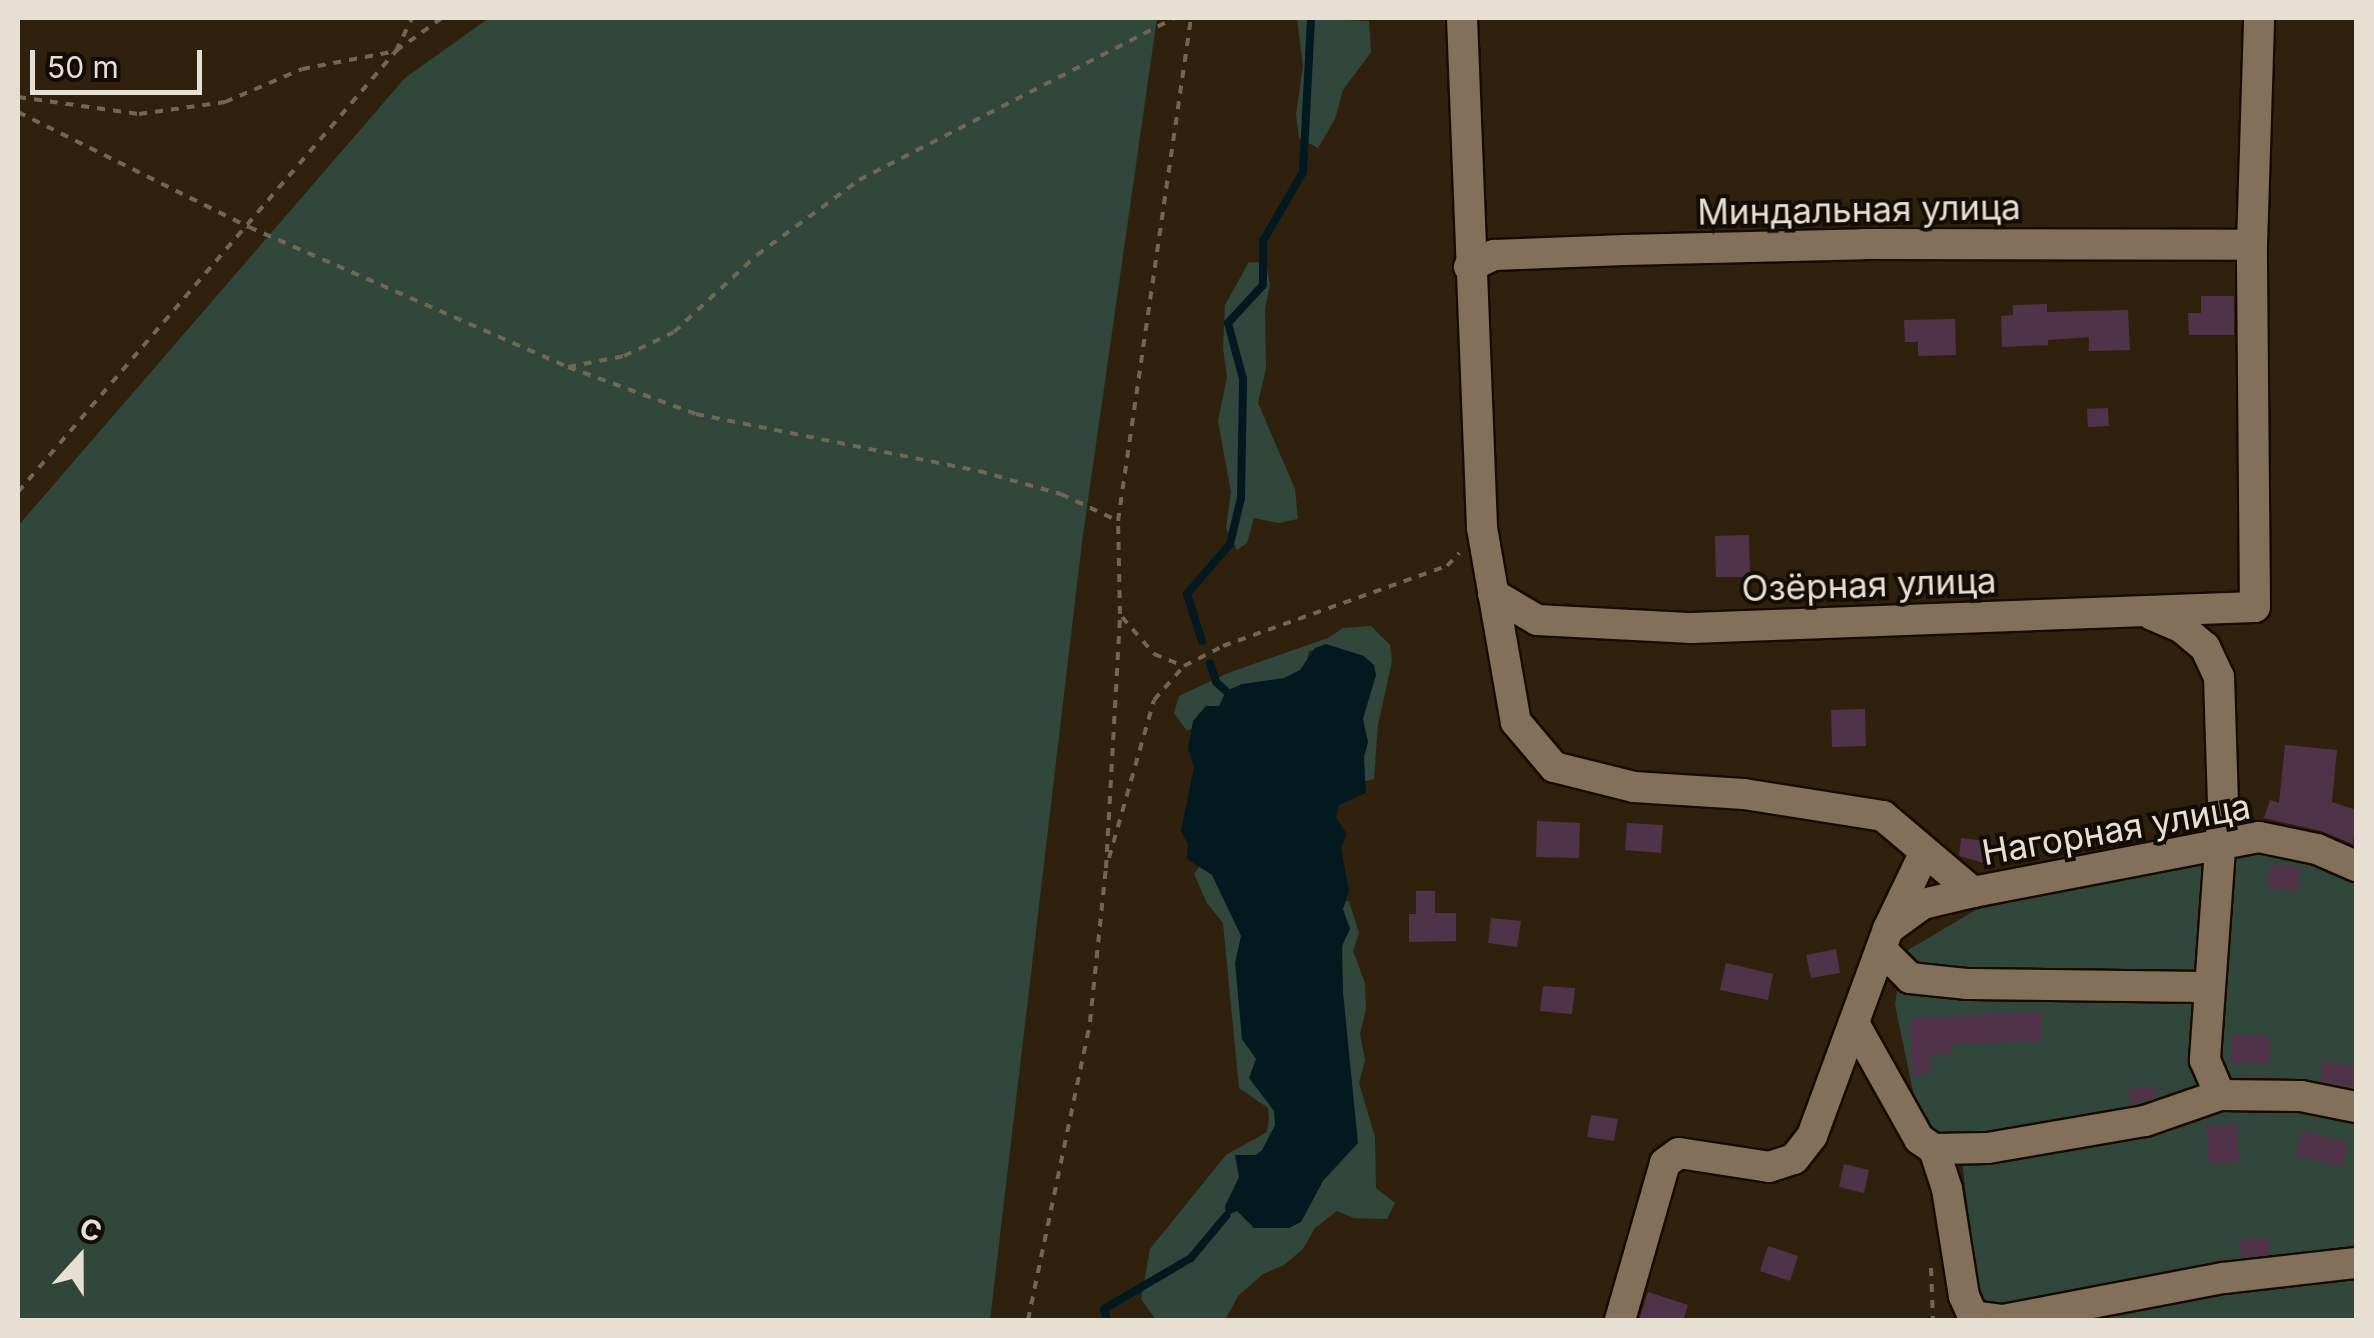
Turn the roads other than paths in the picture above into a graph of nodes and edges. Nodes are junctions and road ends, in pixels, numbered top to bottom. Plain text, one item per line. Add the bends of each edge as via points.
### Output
1 (1462, 18) edge
2 (2259, 18) edge
3 (2252, 246) junction
4 (1470, 268) junction
5 (1493, 594) junction
6 (2144, 612) junction
7 (2220, 844) junction
8 (1924, 854) junction
9 (2356, 866) edge
10 (1973, 892) junction
11 (1885, 939) junction
12 (2210, 987) junction
13 (1854, 1023) junction
14 (2220, 1095) junction
15 (2356, 1107) edge
16 (1934, 1149) junction
17 (2356, 1263) edge
18 (1620, 1320) edge

1 - 4 street
2 - 3 street
3 - 4 street, Миндальная улица via 1588,251 1494,255
3 - 6 street, Озёрная улица via 2256,606
4 - 5 street via 1482,528
5 - 6 street, Озёрная улица via 1536,620 1692,628
5 - 8 street, Нагорная улица via 1516,722 1554,767 1634,787 1744,794 1883,816
6 - 7 street via 2182,628 2204,647 2220,677
7 - 9 street, Нагорная улица via 2259,837 2318,849
7 - 10 street, Нагорная улица
7 - 12 street
8 - 10 street, Нагорная улица
8 - 11 street
10 - 11 street via 1923,904
11 - 12 street via 1910,978
11 - 13 street
12 - 14 street via 2205,1060
13 - 16 street via 1919,1139
13 - 18 street via 1812,1136 1794,1159 1769,1167 1680,1153 1665,1163
14 - 15 street via 2301,1096
14 - 16 street via 2145,1121 1988,1148
16 - 17 street via 1973,1316 2003,1320 2224,1278

